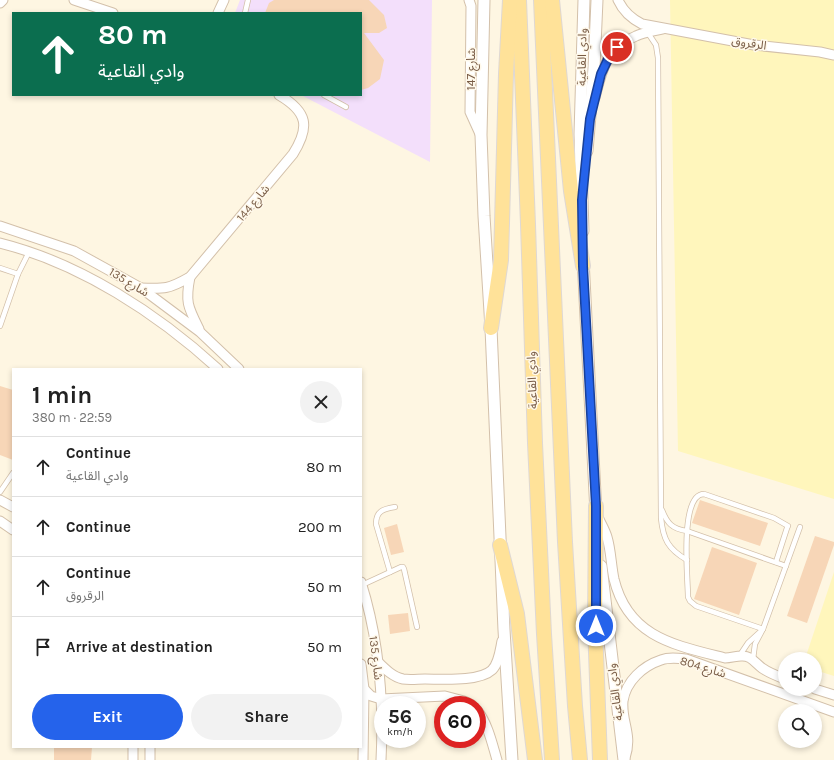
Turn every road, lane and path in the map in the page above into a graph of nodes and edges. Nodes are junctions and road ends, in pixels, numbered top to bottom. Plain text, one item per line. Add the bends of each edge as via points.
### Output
1 (3, 0) edge
2 (74, 0) edge
3 (224, 0) edge
4 (248, 0) edge
5 (469, 0) edge
6 (484, 0) edge
7 (510, 0) edge
8 (519, 0) edge
9 (541, 0) edge
10 (552, 0) edge
11 (584, 0) edge
12 (597, 0) edge
13 (618, 0) edge
14 (0, 3) edge
15 (110, 12) edge
16 (218, 12) edge
17 (245, 12) edge
18 (665, 29) junction
19 (648, 33) junction
20 (834, 55) edge
21 (281, 96) edge
22 (326, 96) edge
23 (346, 106) dead end
24 (590, 119) junction
25 (481, 135) junction
26 (582, 200) junction
27 (0, 226) edge
28 (0, 243) edge
29 (29, 252) junction
30 (583, 266) junction
31 (0, 268) edge
32 (18, 274) junction
33 (190, 277) junction
34 (141, 288) junction
35 (0, 326) edge
36 (491, 328) junction
37 (200, 332) junction
38 (217, 368) edge
39 (238, 368) edge
40 (12, 474) edge
41 (0, 492) edge
42 (0, 500) edge
43 (12, 504) edge
44 (660, 506) junction
45 (395, 507) dead end
46 (596, 510) junction
47 (0, 521) edge
48 (800, 527) dead end
49 (12, 529) edge
50 (686, 531) junction
51 (500, 545) junction
52 (687, 560) junction
53 (776, 562) junction
54 (786, 566) junction
55 (390, 572) junction
56 (362, 583) edge
57 (362, 587) edge
58 (417, 627) dead end
59 (762, 629) junction
60 (504, 630) junction
61 (740, 655) junction
62 (753, 659) junction
63 (378, 662) junction
64 (362, 672) edge
65 (778, 677) edge
66 (364, 689) junction
67 (822, 691) edge
68 (834, 695) edge
69 (382, 696) edge
70 (374, 697) edge
71 (834, 712) edge
72 (486, 726) edge
73 (133, 748) edge
74 (150, 748) edge
75 (381, 748) edge
76 (133, 760) edge
77 (150, 760) edge
78 (363, 760) edge
79 (381, 760) edge
80 (497, 760) edge
81 (512, 760) edge
82 (535, 760) edge
83 (552, 760) edge
84 (580, 760) edge
85 (600, 760) edge
86 (624, 760) edge

1 - 14 street
2 - 15 street
3 - 16 street
4 - 17 lane
5 - 25 street, شارع 147 via 470,112
6 - 25 street
7 - 36 main road via 501,260
8 - 83 main road, وادي القاعية via 535,443
9 - 84 main road via 565,542
10 - 30 main road via 571,191
11 - 26 street, وادي القاعية via 580,134
12 - 24 street
13 - 18 street, الرقروق via 634,19 642,24
18 - 19 street, الرقروق
18 - 20 street, الرقروق via 754,45
19 - 24 street, الرقروق via 637,35 619,44 610,55 601,74
19 - 44 lane via 656,45 658,58
21 - 33 street, شارع 144 via 295,105 302,117 303,136 293,154
22 - 23 lane
24 - 26 street
25 - 36 street
26 - 30 street, وادي القاعية
27 - 34 street, شارع 135 via 74,251
28 - 29 street, شارع 135
29 - 32 lane
29 - 38 street, شارع 135 via 65,266 123,296 191,344
30 - 46 street, وادي القاعية
31 - 32 lane
32 - 35 lane
33 - 34 street, شارع 144 via 166,288
33 - 37 street, شارع 144 via 186,294
34 - 37 street, شارع 135
36 - 51 street
37 - 39 street, شارع 135
40 - 41 lane
42 - 43 street
44 - 50 lane via 672,526
44 - 52 lane via 667,544 676,554
45 - 55 lane via 381,510 376,519
46 - 61 street, شارع 804 via 606,536 619,595 634,620 674,645 725,658
46 - 85 main road
46 - 86 street, وادي القاعية
47 - 49 street
48 - 54 lane
50 - 52 lane
50 - 53 lane
50 - 53 lane via 694,501 702,494 774,518 788,526
51 - 60 street
51 - 82 main road via 516,614
52 - 59 lane via 688,597 692,604
53 - 54 lane
54 - 59 lane
55 - 56 lane
55 - 58 lane via 401,567 404,569
57 - 63 street, شارع 135 via 372,624
59 - 61 lane
59 - 62 lane
60 - 63 street via 496,663 491,671 482,676 461,679 403,679 388,672
60 - 81 street
61 - 62 street, شارع 804
62 - 65 street, شارع 804 via 760,667
63 - 69 street, شارع 135
64 - 66 street, شارع 135
66 - 70 street
66 - 78 street, شارع 135
67 - 68 street
71 - 86 street, شارع 804 via 686,660 662,660 638,674 625,695 628,750
72 - 80 street
73 - 76 street
74 - 77 street
75 - 79 street, شارع 135

